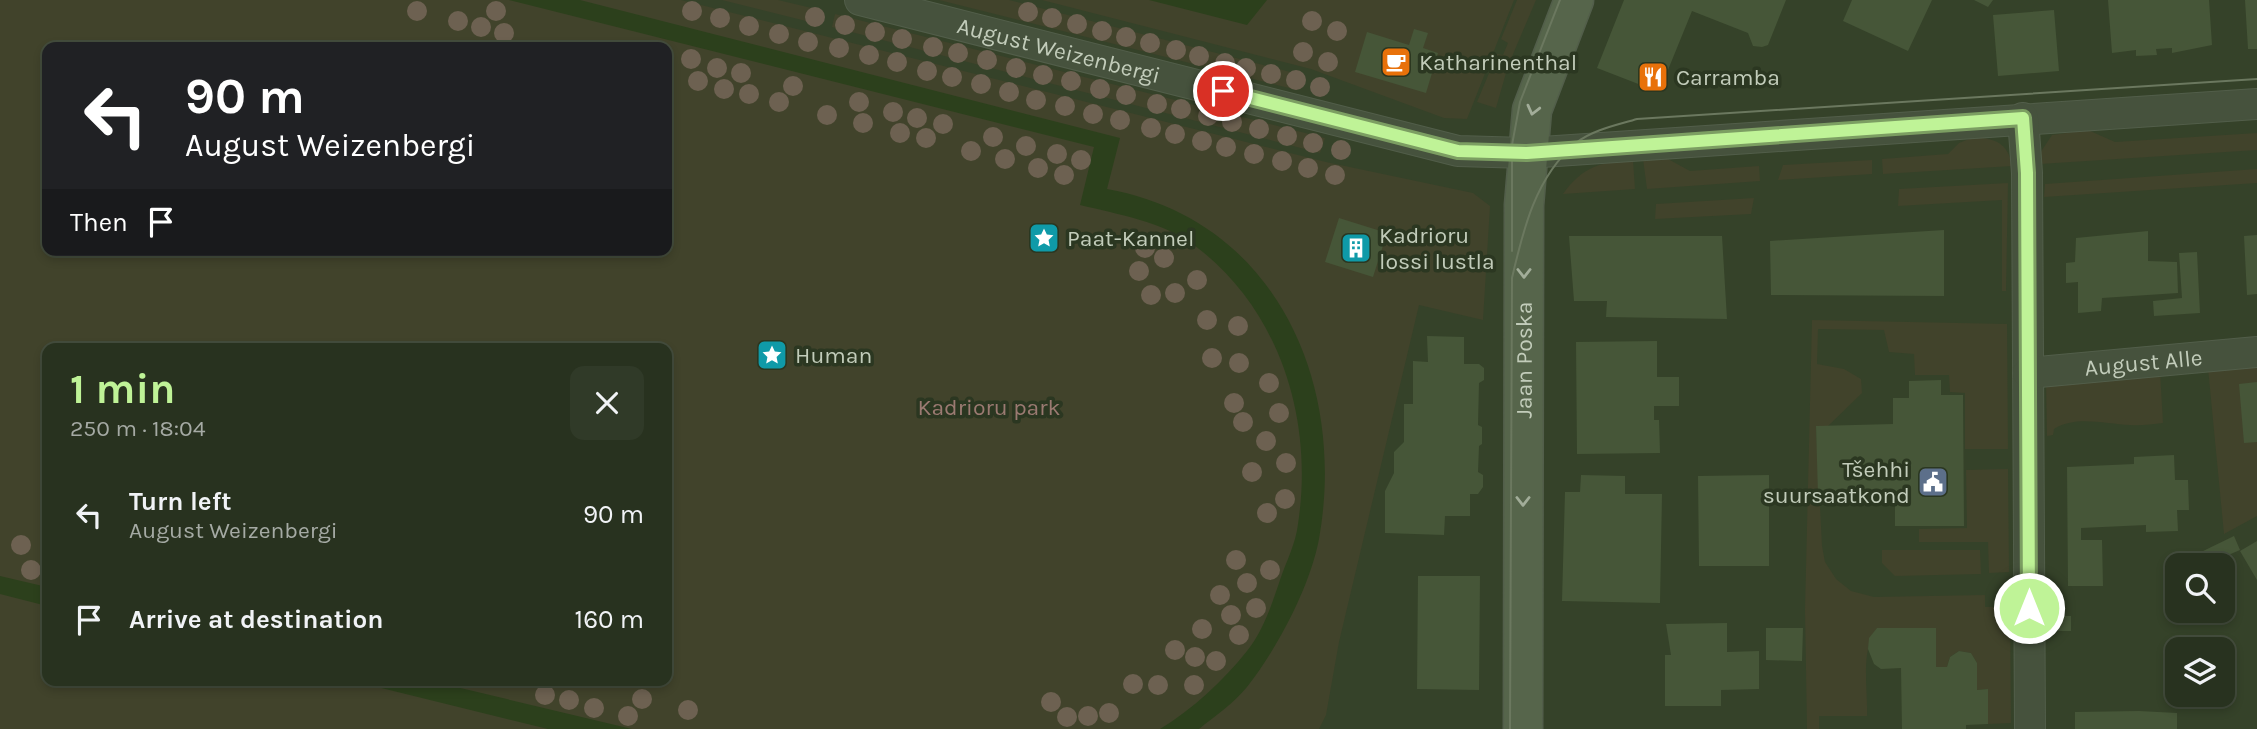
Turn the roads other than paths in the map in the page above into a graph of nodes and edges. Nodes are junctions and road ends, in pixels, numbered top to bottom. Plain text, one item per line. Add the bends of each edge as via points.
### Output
1 (860, 0) edge
2 (1573, 0) edge
3 (2257, 104) edge
4 (2023, 118) junction
5 (1527, 153) junction
6 (2257, 352) edge
7 (2028, 373) junction
8 (1523, 729) edge
9 (2030, 729) edge

1 - 5 street, August Weizenbergi via 1446,148
2 -> 5 street, Jaan Poska via 1532,110
3 - 4 street, August Weizenbergi
4 - 5 street, August Weizenbergi
4 - 7 street
5 -> 8 street, Jaan Poska
6 - 7 street, August Alle
7 - 9 street

